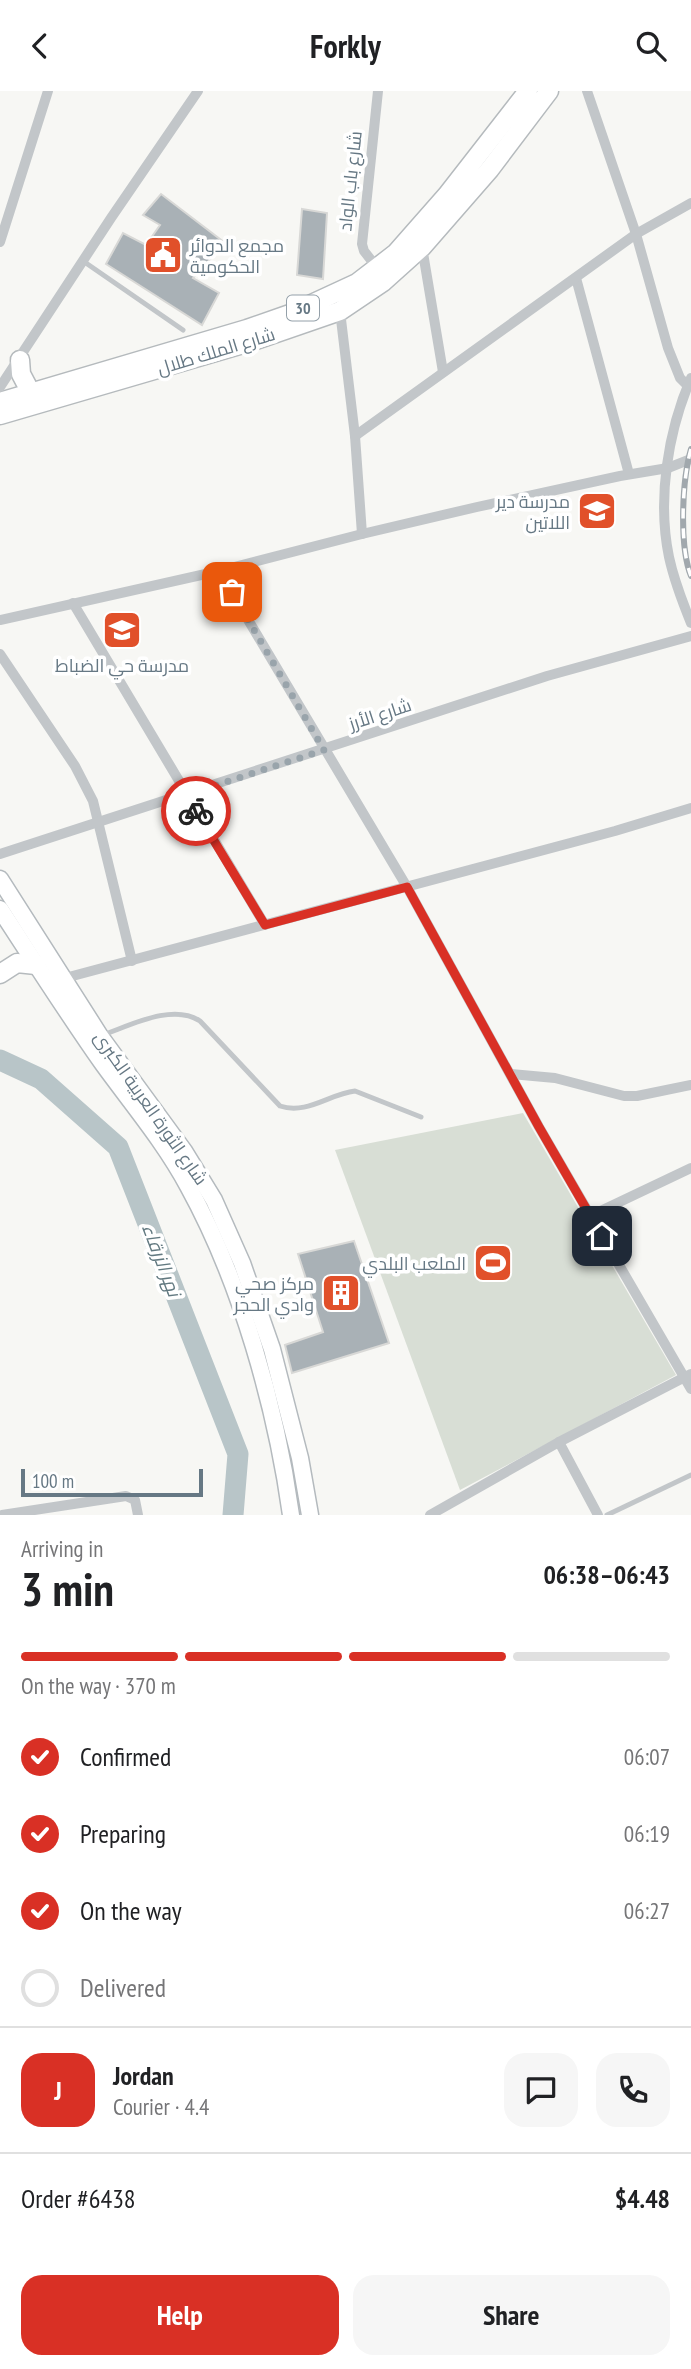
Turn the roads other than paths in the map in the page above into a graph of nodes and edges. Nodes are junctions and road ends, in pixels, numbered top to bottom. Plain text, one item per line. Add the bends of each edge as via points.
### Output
1 (48, 91) edge
2 (198, 91) edge
3 (378, 91) edge
4 (528, 91) edge
5 (549, 91) edge
6 (587, 91) edge
7 (691, 203) edge
8 (2, 227) edge
9 (636, 234) junction
10 (0, 242) edge
11 (422, 247) junction
12 (83, 261) junction
13 (378, 269) junction
14 (576, 278) junction
15 (340, 311) junction
16 (183, 330) dead end
17 (20, 360) junction
18 (443, 372) junction
19 (689, 382) edge
20 (0, 387) edge
21 (31, 393) junction
22 (0, 402) edge
23 (0, 415) edge
24 (355, 436) junction
25 (691, 459) edge
26 (668, 468) junction
27 (629, 474) junction
28 (362, 534) junction
29 (219, 571) junction
30 (73, 603) junction
31 (0, 620) edge
32 (691, 623) edge
33 (691, 636) edge
34 (0, 654) edge
35 (324, 750) junction
36 (186, 795) junction
37 (691, 808) edge
38 (99, 822) junction
39 (0, 854) edge
40 (0, 879) edge
41 (407, 887) junction
42 (0, 909) edge
43 (265, 925) junction
44 (132, 961) junction
45 (36, 965) junction
46 (0, 974) edge
47 (65, 978) junction
48 (100, 1037) junction
49 (511, 1074) junction
50 (691, 1085) edge
51 (421, 1118) dead end
52 (691, 1168) edge
53 (590, 1216) junction
54 (688, 1376) edge
55 (691, 1389) edge
56 (559, 1443) junction
57 (691, 1475) edge
58 (58, 1511) edge
59 (2, 1515) edge
60 (138, 1515) edge
61 (291, 1515) edge
62 (310, 1515) edge
63 (430, 1515) edge
64 (598, 1515) edge
65 (607, 1515) edge

1 - 8 street
2 - 12 street
3 - 13 street, شارع باب الواد via 362,244
4 - 13 main road, شارع الملك طلال / 30 via 447,195
5 - 11 main road, شارع الملك طلال / 30
6 - 9 street
7 - 9 street
8 - 10 street
9 - 14 street
9 - 19 street via 668,348 680,378
11 - 15 main road, شارع الملك طلال / 30 via 383,282
11 - 18 street
12 - 16 lane
12 - 17 street
13 - 21 main road, شارع الملك طلال / 30 via 335,294 247,329
14 - 18 street
14 - 27 street
15 - 23 main road, شارع الملك طلال / 30
15 - 24 street
17 - 20 street
17 - 21 main road
18 - 24 street
19 - 26 street
21 - 22 main road, شارع الملك طلال / 30
24 - 28 street
25 - 26 street
26 - 27 street
26 - 32 street via 664,496 669,555
27 - 28 street
28 - 29 street
29 - 30 street
29 - 35 street
30 - 31 street
30 - 36 street
33 - 35 street, شارع الأرز via 547,676
34 - 38 street via 75,767
35 - 36 street, شارع الأرز
35 - 41 street
36 - 38 street, شارع الأرز
36 - 43 street
37 - 41 street
38 - 39 street, شارع الأرز
38 - 44 street
40 - 47 main road, شارع الثورة العربية الكبرى
41 - 43 street
41 - 49 street
42 - 45 main road, شارع الثورة العربية الكبرى
43 - 44 street
44 - 47 street
45 - 46 main road via 17,963
45 - 61 main road, شارع الثورة العربية الكبرى via 175,1164 200,1208 242,1309 275,1429
47 - 48 main road, شارع الثورة العربية الكبرى
48 - 51 lane via 174,1013 192,1015 280,1106 302,1109 355,1091
48 - 62 main road, شارع الثورة العربية الكبرى via 214,1200 272,1349
49 - 50 street via 555,1078 624,1096
49 - 53 street
52 - 53 street
53 - 54 street
54 - 55 street
54 - 56 street
56 - 63 street
56 - 64 street
57 - 65 lane
58 - 59 street
58 - 60 street via 130,1496

